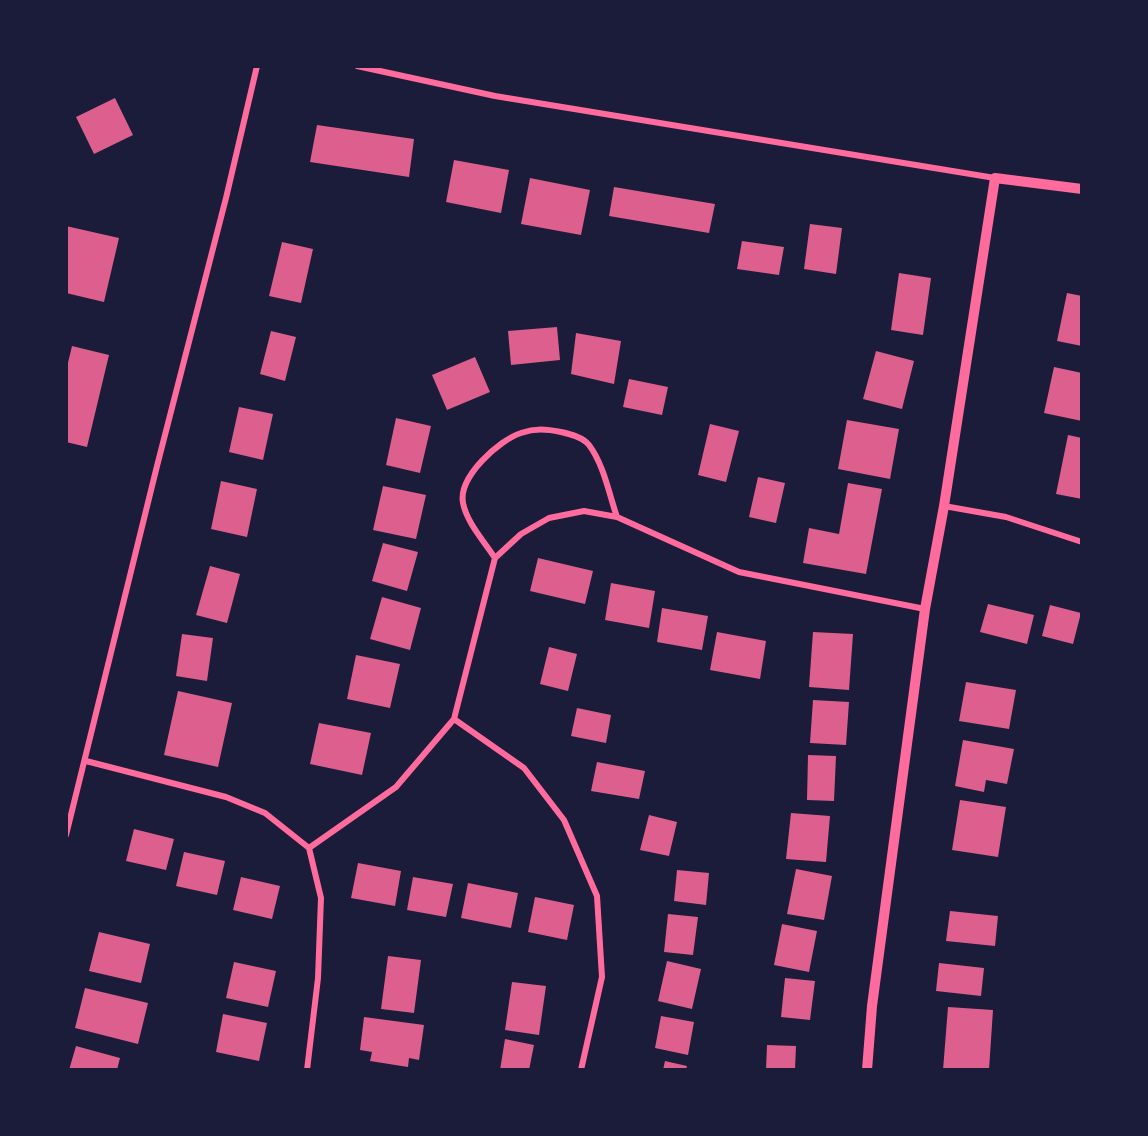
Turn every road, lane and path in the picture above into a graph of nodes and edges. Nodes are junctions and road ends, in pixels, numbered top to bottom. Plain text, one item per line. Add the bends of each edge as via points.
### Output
1 (257, 66) edge
2 (357, 66) edge
3 (994, 178) junction
4 (1082, 189) edge
5 (944, 507) junction
6 (617, 517) junction
7 (1082, 542) edge
8 (495, 558) junction
9 (925, 609) junction
10 (454, 719) junction
11 (86, 761) junction
12 (66, 835) edge
13 (309, 848) junction
14 (307, 1070) edge
15 (581, 1070) edge
16 (867, 1070) edge

1 - 11 street
2 - 3 street via 495,96
3 - 4 street
3 - 5 street
5 - 7 street via 1006,517
5 - 9 street
6 - 8 street via 584,511 549,518 521,534
6 - 8 street via 600,464 588,443 572,434 542,428 519,433 491,450 469,477 462,501 470,521
6 - 9 street via 739,572
8 - 10 street
9 - 16 street via 872,1006
10 - 13 street via 396,787
10 - 15 street via 525,768 564,820 597,896 602,977
11 - 12 street
11 - 13 street via 226,797 265,813
13 - 14 street via 321,898 318,978

